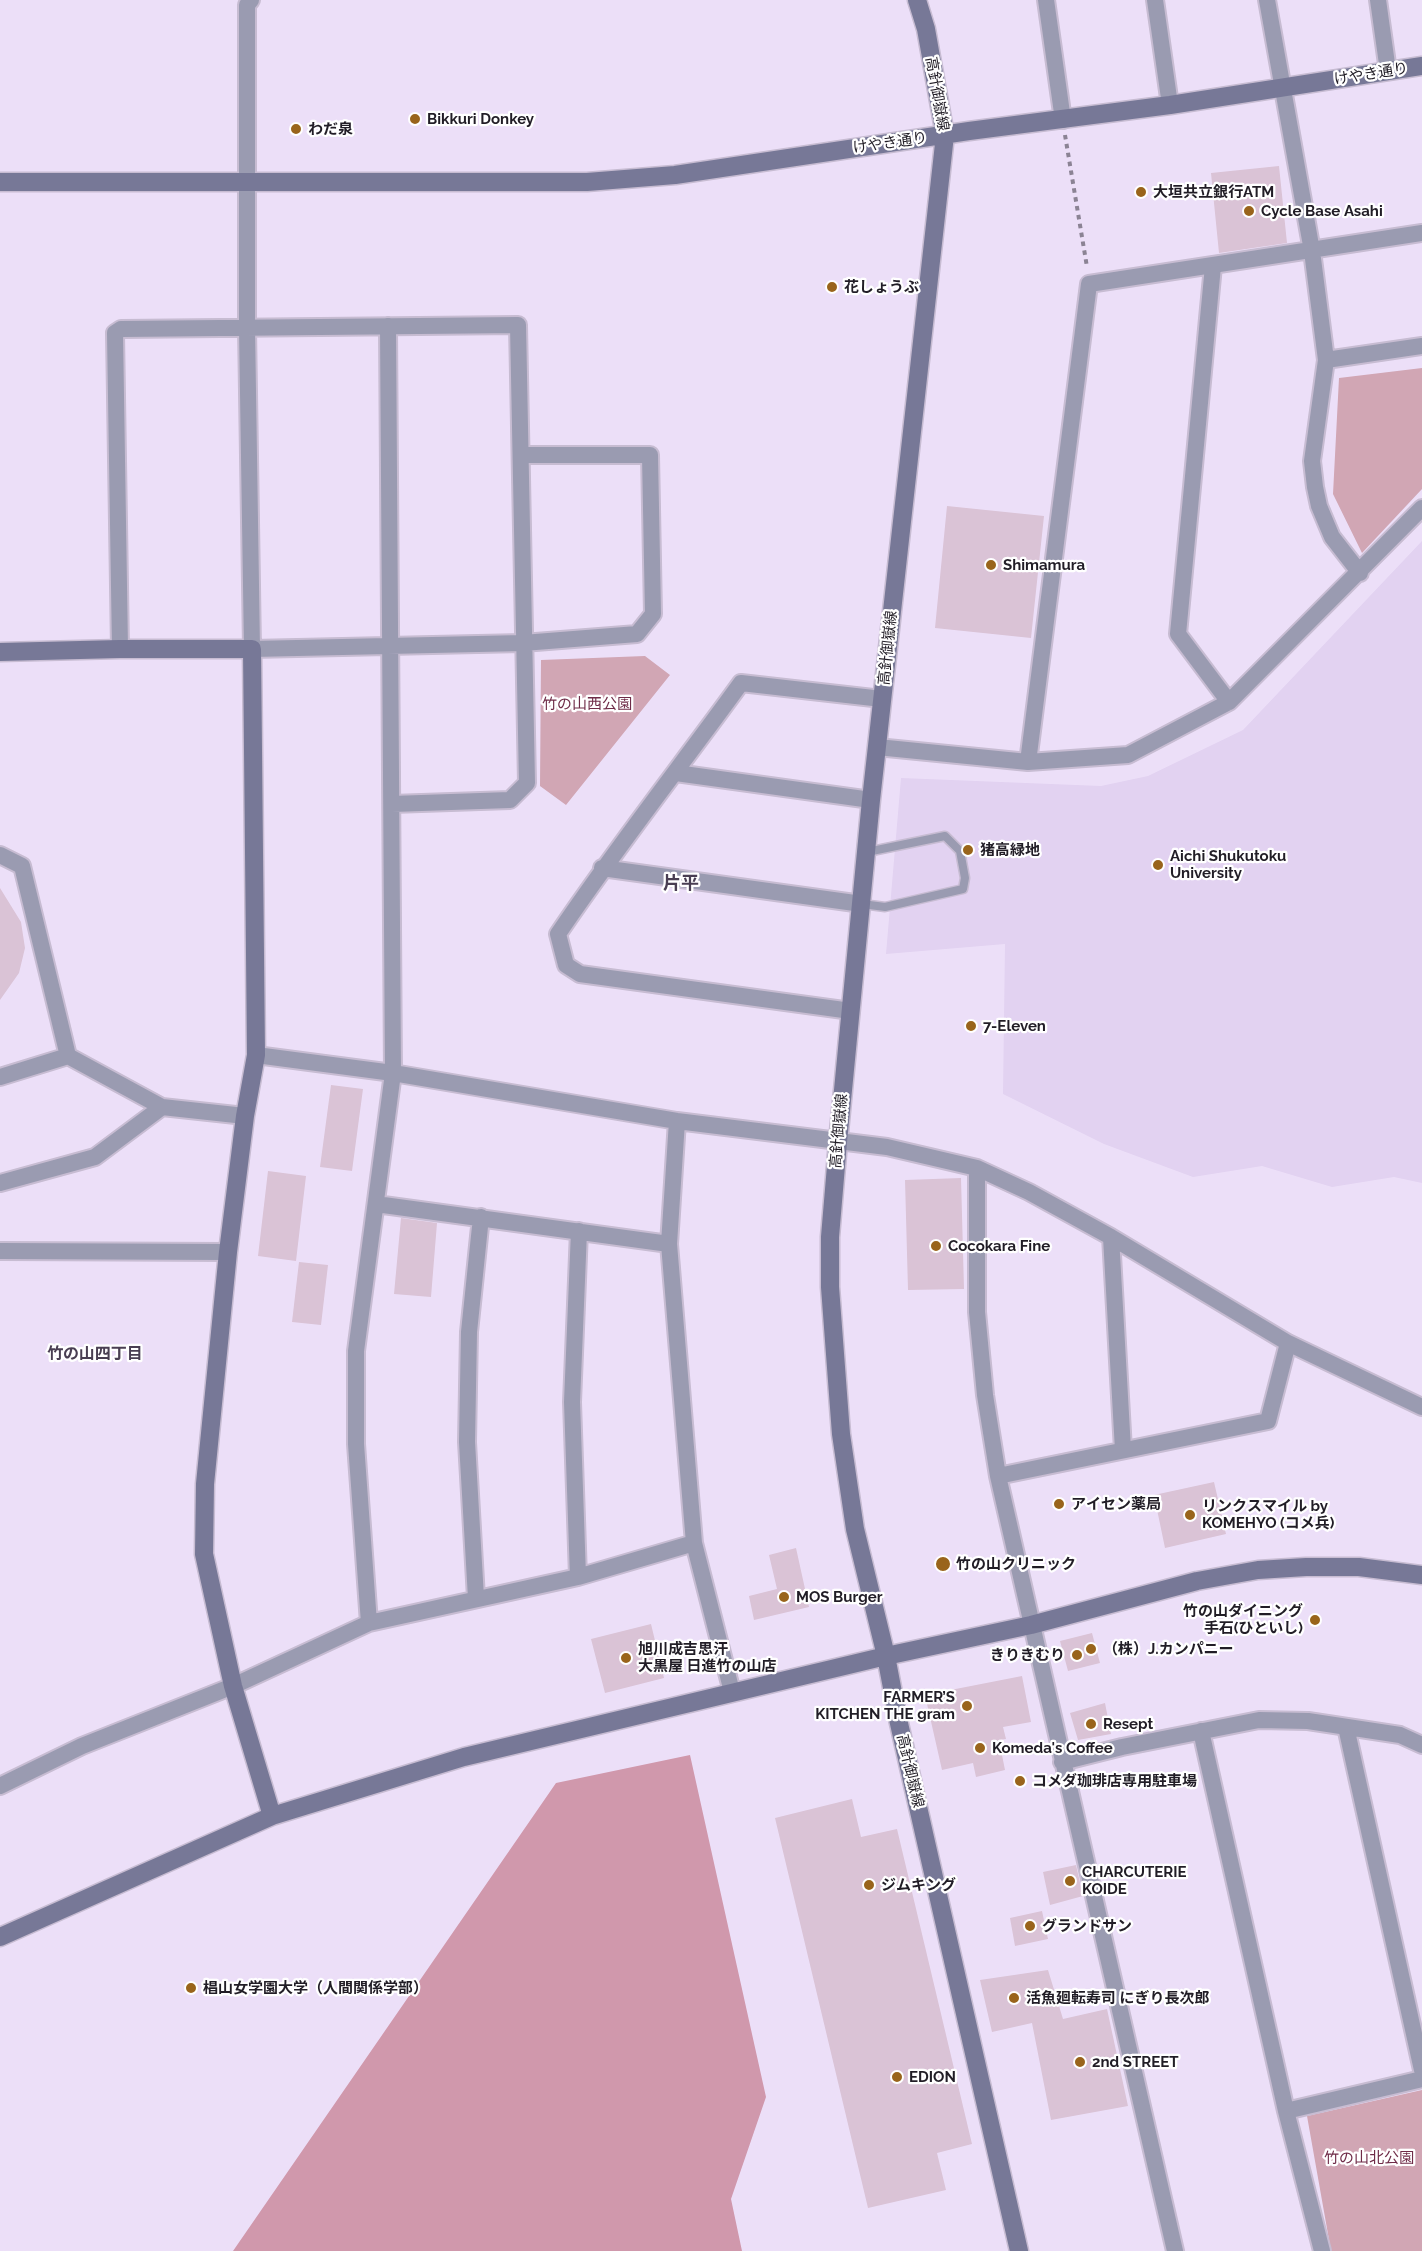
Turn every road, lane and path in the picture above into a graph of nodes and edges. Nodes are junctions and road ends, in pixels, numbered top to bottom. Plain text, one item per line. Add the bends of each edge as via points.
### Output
1 (251, 0) edge
2 (917, 0) edge
3 (1046, 0) edge
4 (1155, 0) edge
5 (1268, 0) edge
6 (1378, 0) edge
7 (1422, 66) edge
8 (1388, 71) junction
9 (1284, 87) junction
10 (1170, 105) junction
11 (1063, 120) junction
12 (945, 135) junction
13 (246, 181) junction
14 (0, 182) edge
15 (1422, 233) edge
16 (1312, 250) junction
17 (1213, 266) junction
18 (1089, 284) junction
19 (388, 326) junction
20 (247, 328) junction
21 (1422, 346) edge
22 (1326, 360) junction
23 (521, 455) junction
24 (1422, 508) edge
25 (1360, 573) junction
26 (523, 643) junction
27 (390, 646) junction
28 (120, 649) junction
29 (252, 650) junction
30 (0, 652) edge
31 (882, 699) junction
32 (1230, 702) junction
33 (877, 747) junction
34 (1028, 762) junction
35 (676, 773) junction
36 (871, 800) junction
37 (392, 804) junction
38 (867, 852) junction
39 (0, 855) edge
40 (602, 868) junction
41 (862, 904) junction
42 (851, 1011) junction
43 (256, 1055) junction
44 (69, 1056) junction
45 (393, 1073) junction
46 (0, 1077) edge
47 (162, 1107) junction
48 (245, 1116) junction
49 (677, 1121) junction
50 (837, 1142) junction
51 (978, 1168) junction
52 (0, 1183) edge
53 (376, 1204) junction
54 (481, 1217) junction
55 (579, 1231) junction
56 (1111, 1238) junction
57 (669, 1244) junction
58 (0, 1251) edge
59 (228, 1252) junction
60 (1288, 1343) junction
61 (1422, 1407) edge
62 (1123, 1450) junction
63 (998, 1476) junction
64 (694, 1543) junction
65 (1422, 1575) edge
66 (578, 1576) junction
67 (476, 1598) junction
68 (369, 1623) junction
69 (1031, 1625) junction
70 (886, 1656) junction
71 (233, 1686) junction
72 (732, 1692) junction
73 (1346, 1727) junction
74 (1202, 1731) junction
75 (1422, 1745) edge
76 (1062, 1762) junction
77 (0, 1786) edge
78 (272, 1816) junction
79 (0, 1937) edge
80 (1422, 2070) edge
81 (1422, 2079) edge
82 (1286, 2111) junction
83 (1019, 2251) edge
84 (1175, 2251) edge
85 (1322, 2251) edge

1 - 13 street via 247,5
2 - 12 street, 高針御嶽線
3 - 11 street
4 - 10 street
5 - 9 street
6 - 8 street
7 - 8 street, けやき通り
8 - 9 street, けやき通り
9 - 10 street, けやき通り
9 - 16 street
10 - 11 street, けやき通り
11 - 12 street, けやき通り
11 - 18 path
12 - 13 street, けやき通り via 675,175 587,182
12 - 31 street, 高針御嶽線
13 - 14 street, けやき通り
13 - 20 street
15 - 16 street
16 - 17 street
16 - 22 street
17 - 18 street
17 - 32 street via 1178,634
18 - 34 street
19 - 20 street
19 - 23 street via 518,325
19 - 27 street
20 - 28 street via 121,329 115,333
20 - 29 street
21 - 22 street
22 - 25 street via 1312,461 1315,487 1332,537
23 - 26 street
23 - 26 street via 650,455 653,614 637,634
24 - 25 street
25 - 32 street
26 - 27 street
26 - 37 street via 527,783 510,800
27 - 29 street
27 - 37 street
28 - 29 street
28 - 30 street
29 - 43 street
31 - 33 street, 高針御嶽線
31 - 35 street via 741,683
32 - 34 street via 1128,755
33 - 34 street
33 - 36 street, 高針御嶽線
35 - 36 street
35 - 40 street
36 - 38 street, 高針御嶽線
37 - 45 street
38 - 41 street, 高針御嶽線
38 - 41 lane via 945,836 960,851 965,878 963,889 885,907
39 - 44 street via 22,866
40 - 41 street
40 - 42 street via 558,934 566,966 580,974
41 - 42 street, 高針御嶽線
42 - 50 street, 高針御嶽線
43 - 45 street
43 - 48 street
44 - 46 street
44 - 47 street
45 - 49 street
45 - 53 street
47 - 48 street
47 - 52 street via 95,1157
48 - 59 street
49 - 50 street
49 - 57 street
50 - 51 street via 887,1147
50 - 70 street, 高針御嶽線 via 830,1287 841,1434 855,1529
51 - 56 street
51 - 63 street via 977,1312
53 - 54 street
53 - 68 street via 356,1351 356,1444
54 - 55 street
54 - 67 street via 469,1332 467,1442
55 - 57 street
55 - 66 street via 572,1402
56 - 60 street
56 - 62 street
57 - 64 street
58 - 59 street
59 - 71 street via 205,1484 204,1554
60 - 61 street
60 - 62 street via 1268,1421
62 - 63 street
63 - 69 street
64 - 66 street
64 - 72 street
65 - 69 street via 1359,1567 1258,1570 1197,1581
66 - 67 street
67 - 68 street
68 - 71 street
69 - 70 street
69 - 76 street
70 - 72 street
70 - 83 street, 高針御嶽線
71 - 77 street via 82,1746
71 - 78 street
72 - 78 street via 464,1757
73 - 74 street via 1259,1720
73 - 75 street via 1400,1736
73 - 80 street
74 - 76 street
74 - 82 street
76 - 84 street
78 - 79 street
81 - 82 street
82 - 85 street

